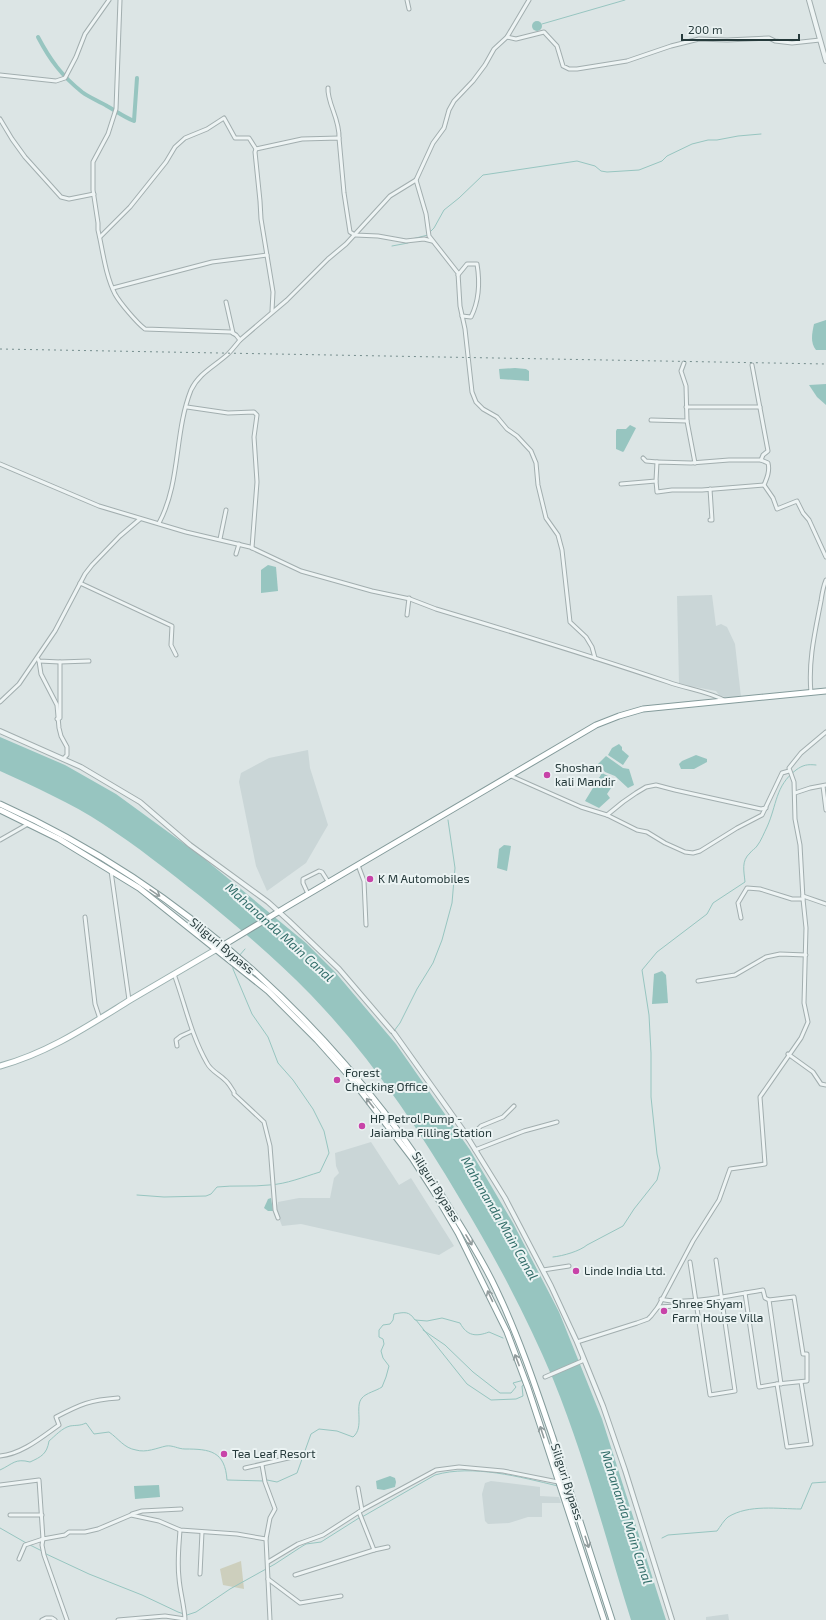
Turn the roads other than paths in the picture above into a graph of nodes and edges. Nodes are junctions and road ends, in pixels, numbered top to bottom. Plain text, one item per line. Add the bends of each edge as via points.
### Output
1 (109, 0) edge
2 (120, 0) edge
3 (407, 0) edge
4 (529, 0) edge
5 (810, 0) edge
6 (409, 9) dead end
7 (507, 37) junction
8 (820, 40) junction
9 (826, 61) edge
10 (0, 75) edge
11 (328, 88) dead end
12 (0, 119) edge
13 (339, 138) junction
14 (256, 149) junction
15 (416, 180) junction
16 (94, 194) junction
17 (355, 235) junction
18 (100, 236) junction
19 (434, 242) junction
20 (267, 255) junction
21 (458, 275) junction
22 (113, 288) junction
23 (226, 302) dead end
24 (272, 311) junction
25 (462, 316) junction
26 (233, 333) junction
27 (240, 340) junction
28 (684, 364) dead end
29 (752, 365) dead end
30 (686, 407) junction
31 (760, 407) junction
32 (187, 408) junction
33 (651, 420) dead end
34 (687, 421) junction
35 (643, 458) dead end
36 (761, 460) junction
37 (657, 462) junction
38 (695, 463) junction
39 (0, 464) edge
40 (656, 481) junction
41 (621, 484) dead end
42 (764, 485) junction
43 (710, 489) junction
44 (226, 510) dead end
45 (140, 519) junction
46 (710, 520) dead end
47 (158, 523) junction
48 (220, 539) junction
49 (239, 544) junction
50 (252, 548) junction
51 (236, 554) dead end
52 (826, 557) edge
53 (826, 580) edge
54 (80, 583) junction
55 (408, 598) junction
56 (407, 615) dead end
57 (38, 655) junction
58 (176, 656) dead end
59 (595, 658) junction
60 (39, 661) junction
61 (89, 661) dead end
62 (60, 662) junction
63 (826, 692) edge
64 (811, 693) junction
65 (0, 702) edge
66 (728, 702) junction
67 (57, 719) junction
68 (0, 731) edge
69 (826, 732) edge
70 (63, 759) junction
71 (789, 771) junction
72 (510, 775) junction
73 (824, 786) edge
74 (795, 793) junction
75 (0, 804) edge
76 (766, 808) junction
77 (0, 810) edge
78 (826, 810) edge
79 (607, 815) junction
80 (29, 823) junction
81 (0, 840) edge
82 (358, 865) junction
83 (110, 870) junction
84 (329, 883) junction
85 (308, 894) junction
86 (803, 897) junction
87 (826, 904) edge
88 (278, 912) junction
89 (85, 917) dead end
90 (741, 918) dead end
91 (366, 925) dead end
92 (224, 945) junction
93 (217, 949) junction
94 (806, 955) junction
95 (174, 974) junction
96 (698, 980) dead end
97 (129, 1001) junction
98 (100, 1020) junction
99 (192, 1032) junction
100 (177, 1046) dead end
101 (788, 1054) junction
102 (0, 1066) edge
103 (826, 1085) edge
104 (514, 1106) dead end
105 (557, 1122) dead end
106 (468, 1138) junction
107 (475, 1150) junction
108 (278, 1218) dead end
109 (716, 1260) dead end
110 (690, 1262) dead end
111 (569, 1266) dead end
112 (543, 1270) junction
113 (745, 1293) junction
114 (721, 1296) junction
115 (662, 1299) junction
116 (696, 1300) junction
117 (769, 1300) junction
118 (696, 1305) junction
119 (658, 1307) junction
120 (577, 1342) junction
121 (583, 1359) junction
122 (547, 1377) dead end
123 (801, 1382) junction
124 (779, 1384) junction
125 (118, 1398) dead end
126 (0, 1456) edge
127 (297, 1456) dead end
128 (262, 1465) junction
129 (245, 1468) dead end
130 (567, 1480) junction
131 (558, 1482) junction
132 (0, 1485) edge
133 (358, 1488) dead end
134 (181, 1509) dead end
135 (361, 1514) junction
136 (10, 1515) dead end
137 (42, 1515) junction
138 (131, 1515) junction
139 (180, 1530) junction
140 (202, 1532) junction
141 (43, 1539) junction
142 (266, 1539) junction
143 (388, 1547) dead end
144 (374, 1550) junction
145 (267, 1551) junction
146 (276, 1557) junction
147 (19, 1559) dead end
148 (268, 1563) junction
149 (200, 1574) dead end
150 (295, 1575) dead end
151 (268, 1579) junction
152 (341, 1596) dead end
153 (139, 1619) edge
154 (42, 1620) edge
155 (55, 1620) edge
156 (67, 1620) edge
157 (118, 1620) edge
158 (270, 1620) edge
159 (604, 1620) edge
160 (612, 1620) edge
161 (672, 1620) edge

1 - 10 street via 85,34 66,77 56,81
2 - 16 street via 116,109 108,134 93,162
3 - 6 street
4 - 7 street
5 - 8 street
7 - 8 street via 516,39 544,32 557,46 562,66 569,69 633,59 699,39 769,38 792,43
7 - 15 street via 494,49 473,81 454,101 444,128 422,163
8 - 9 street
11 - 13 street
12 - 16 street via 25,157 61,197 69,199
13 - 14 street via 302,139
13 - 17 street via 350,232
14 - 18 street via 250,138 235,138 224,118 207,129 185,138 175,147 130,207
14 - 20 street via 261,219
15 - 17 street via 390,196
15 - 19 street via 426,214 429,236
16 - 18 street
17 - 19 street via 408,241 424,239
17 - 24 street via 323,263 301,288
18 - 22 street
19 - 21 street
20 - 22 street via 212,262
20 - 24 street via 273,292
21 - 25 street
21 - 25 street via 467,264 477,264 479,273 476,307 471,317
22 - 26 street via 115,294 145,329
23 - 26 street
24 - 27 street
25 - 59 street via 472,392 476,402 497,417 531,451 536,463 546,518 558,535 562,550 570,622 586,637
26 - 27 street
27 - 32 street via 228,354 206,370 192,389
28 - 30 street via 681,371 686,386
29 - 31 street
30 - 31 street
30 - 34 street
31 - 36 street via 768,451
32 - 47 street via 174,478
32 - 50 street via 228,413 254,412 257,415 254,437 257,482
33 - 34 street
34 - 38 street
35 - 37 street via 646,462
36 - 38 street
36 - 42 street via 769,466
37 - 38 street
37 - 40 street
39 - 45 street via 99,506
40 - 41 street
40 - 43 street via 658,492
42 - 43 street
42 - 52 street via 777,509 797,501 810,520
43 - 46 street
44 - 48 street
45 - 47 street
45 - 54 street via 92,565
47 - 48 street
48 - 49 street
49 - 50 street
49 - 51 street
50 - 55 street via 300,571 365,590
53 - 64 street via 812,646
54 - 57 street via 55,631
54 - 58 street via 172,626 171,645
55 - 56 street
55 - 59 street via 436,610
57 - 60 street
57 - 65 street via 19,684
59 - 66 street via 718,696
60 - 62 street
60 - 67 street via 41,674 57,705
61 - 62 street
62 - 67 street via 60,718
63 - 64 main road
64 - 66 main road
66 - 72 main road via 643,709 625,714 583,732
67 - 70 street via 67,747 67,755
68 - 70 street
69 - 71 street via 792,762
70 - 88 street via 140,802
71 - 74 street
71 - 76 street via 782,774
72 - 79 street via 581,807
72 - 82 main road
73 - 74 street
73 - 78 street
74 - 86 street
75 -> 92 main road, Siliguri Bypass via 63,835 105,861 159,896
76 - 79 street via 761,809 656,785 636,793
76 - 79 street via 762,815 693,853 673,847 647,832 637,830
77 - 80 main road
80 - 81 street
80 - 83 main road
82 - 84 main road
82 - 91 street via 364,881
83 - 93 main road via 139,888
83 - 97 street
84 - 85 main road
84 - 85 street via 322,872 303,879
85 - 88 main road
86 - 87 street
86 - 90 street via 792,899 760,889 747,888 738,903
86 - 94 street
88 - 92 main road
88 - 106 street via 339,969 393,1032
89 - 98 street via 95,1004
92 - 93 main road
92 -> 130 main road, Siliguri Bypass via 302,1017 354,1075 423,1165 480,1258 496,1290 536,1388
93 - 95 main road
131 -> 93 main road via 511,1343 458,1233 434,1192 412,1158 317,1040 268,991
94 - 96 street via 772,955 735,975
94 - 101 street via 804,1003 808,1022 801,1038
95 - 97 main road
95 - 99 street
97 - 98 main road
98 - 102 main road via 72,1037 25,1059
99 - 100 street via 176,1040
99 - 108 street via 207,1064 225,1079 234,1094 264,1122 270,1146 272,1183
101 - 103 street via 813,1072 821,1084
101 - 115 street via 760,1100 764,1164 730,1169 719,1200 693,1241
104 - 106 street via 503,1116 481,1126
105 - 107 street via 524,1131
106 - 107 street
107 - 112 street via 505,1198
109 - 114 street
110 - 116 street
111 - 112 street
112 - 120 street
113 - 114 street
113 - 117 street via 763,1290 765,1298
113 - 124 street via 760,1388
114 - 116 street
114 - 118 street via 735,1391 710,1395
115 - 116 street via 672,1302
115 - 119 street
116 - 118 street
117 - 123 street via 794,1297 803,1354 807,1354 807,1381
117 - 124 street
118 - 119 street
119 - 120 street via 644,1321
120 - 121 street
121 - 122 street
121 - 161 street via 603,1406 625,1470
123 - 124 street
123 - 124 street via 811,1444 787,1447
125 - 126 street via 99,1399 82,1404 56,1417 59,1424 35,1442
127 - 128 street
128 - 129 street
128 - 142 street via 275,1509 270,1518
130 - 131 street
130 -> 160 main road, Siliguri Bypass
131 - 135 street via 503,1471 459,1467 436,1470
131 - 159 main road
132 - 137 street via 39,1480
133 - 135 street
134 - 138 street
135 - 144 street
135 - 146 street
136 - 137 street
137 - 141 street
138 - 139 street via 160,1521
138 - 141 street via 98,1529 69,1532
139 - 140 street
139 - 153 street via 179,1579 185,1618 165,1616
140 - 142 street
140 - 149 street
141 - 147 street via 25,1545
141 - 156 street via 44,1555
142 - 145 street
143 - 144 street
144 - 150 street
145 - 146 street via 269,1555
145 - 148 street
146 - 148 street
148 - 151 street
151 - 152 street via 300,1603
151 - 158 street
153 - 157 street
154 - 155 street

